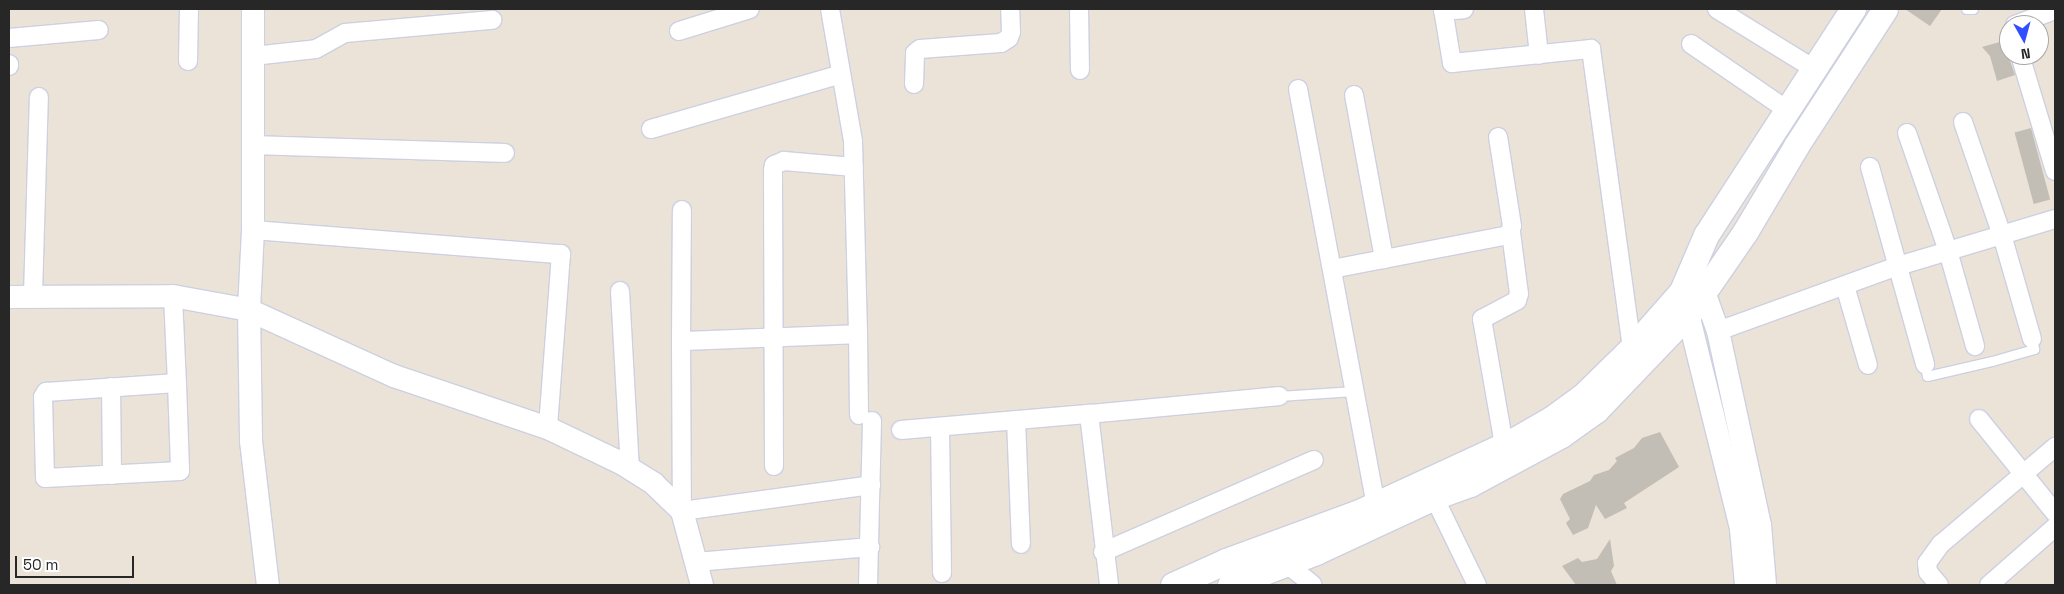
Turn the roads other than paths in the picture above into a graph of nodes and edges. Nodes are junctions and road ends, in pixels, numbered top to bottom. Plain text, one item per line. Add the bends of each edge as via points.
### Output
1 (189, 9) edge
2 (253, 9) edge
3 (750, 9) edge
4 (830, 9) edge
5 (1010, 9) edge
6 (1079, 9) edge
7 (1464, 9) edge
8 (1534, 9) edge
9 (1717, 9) edge
10 (1853, 9) edge
11 (1885, 9) edge
12 (1966, 9) edge
13 (1973, 9) edge
14 (1443, 10) edge
15 (2055, 10) edge
16 (2042, 15) edge
17 (492, 20) dead end
18 (99, 30) dead end
19 (679, 31) dead end
20 (9, 38) edge
21 (1691, 44) dead end
22 (1539, 55) junction
23 (253, 56) junction
24 (188, 61) dead end
25 (2023, 65) edge
26 (1814, 69) junction
27 (1080, 70) dead end
28 (842, 74) junction
29 (914, 84) dead end
30 (1298, 89) dead end
31 (1354, 95) dead end
32 (39, 97) dead end
33 (1787, 110) junction
34 (1963, 122) dead end
35 (651, 129) dead end
36 (1908, 133) dead end
37 (1498, 137) dead end
38 (253, 145) junction
39 (505, 153) dead end
40 (854, 167) junction
41 (1870, 167) dead end
42 (2055, 171) edge
43 (682, 210) dead end
44 (2055, 219) edge
45 (254, 230) junction
46 (1511, 232) junction
47 (2002, 235) junction
48 (1948, 251) junction
49 (1384, 260) junction
50 (1898, 266) junction
51 (1332, 269) junction
52 (1845, 286) junction
53 (620, 291) dead end
54 (33, 295) junction
55 (173, 296) junction
56 (9, 297) edge
57 (1692, 298) junction
58 (249, 310) junction
59 (1718, 331) junction
60 (858, 334) junction
61 (775, 338) junction
62 (2032, 339) joint
63 (682, 341) junction
64 (1975, 346) dead end
65 (1632, 348) junction
66 (1925, 364) joint
67 (1868, 365) dead end
68 (177, 383) junction
69 (111, 387) junction
70 (1354, 391) junction
71 (1279, 396) joint
72 (1089, 414) junction
73 (1979, 419) dead end
74 (1016, 420) junction
75 (940, 427) junction
76 (548, 428) junction
77 (901, 430) dead end
78 (1504, 445) junction
79 (2055, 447) edge
80 (1314, 460) dead end
81 (774, 466) dead end
82 (630, 469) junction
83 (2024, 474) junction
84 (112, 475) junction
85 (870, 485) junction
86 (1434, 497) junction
87 (1376, 505) junction
88 (682, 511) junction
89 (2055, 513) edge
90 (2055, 527) edge
91 (1021, 544) dead end
92 (870, 547) junction
93 (1103, 552) junction
94 (696, 562) junction
95 (1287, 564) junction
96 (942, 573) dead end
97 (268, 585) edge
98 (702, 585) edge
99 (868, 585) edge
100 (1109, 585) edge
101 (1173, 585) edge
102 (1230, 585) edge
103 (1313, 585) edge
104 (1477, 585) edge
105 (1746, 585) edge
106 (1765, 585) edge
107 (1939, 585) edge
108 (1989, 585) edge

1 - 24 street
2 - 23 street
3 - 19 street
4 - 28 street
5 - 29 street via 1011,32 1009,38 1001,43 920,49 914,53
6 - 27 street
7 - 14 street
8 - 22 street
9 - 26 street
10 - 26 main road
11 - 57 main road via 1745,232
12 - 13 lane
14 - 22 street via 1452,63
15 - 16 street
17 - 23 street via 345,34 316,49
18 - 20 street
21 - 33 street
22 - 65 street via 1591,49
23 - 38 street
25 - 42 street
26 - 33 main road
28 - 35 street
28 - 40 street
30 - 51 street
31 - 49 street
32 - 54 street
33 - 57 main road via 1706,235 1695,265
34 - 47 street
36 - 48 street
37 - 46 street
38 - 39 street
38 - 45 street
40 - 60 street
40 - 61 street via 784,161 774,165
41 - 50 street
43 - 63 street
44 - 47 street
45 - 58 street
45 - 76 street via 561,254
46 - 49 street via 1504,237
46 - 78 street via 1519,294 1517,300 1482,319
47 - 48 street
47 - 62 street
48 - 50 street
48 - 64 street
49 - 51 street
50 - 52 street
50 - 66 street
51 - 70 street
52 - 59 street
52 - 67 street
53 - 82 street
54 - 55 street
54 - 56 street
55 - 58 street
55 - 68 street
57 - 59 street
57 - 65 main road
57 - 86 main road via 1596,410 1561,435 1470,484
57 - 105 street via 1741,529
58 - 76 street via 394,376
58 - 97 street via 251,440
59 - 106 street via 1760,525
60 - 61 street
60 - 85 street
61 - 63 street
61 - 81 street
62 - 66 lane via 2034,349 1928,376
63 - 88 street
65 - 78 main road via 1583,396 1551,419
68 - 69 street
68 - 84 street via 180,471
69 - 84 street
69 - 84 street via 51,391 43,397 45,478
70 - 71 lane
70 - 87 street
71 - 72 street
72 - 74 street
72 - 93 street
73 - 83 street
74 - 75 street
74 - 91 street
75 - 77 street
75 - 96 street
76 - 82 street
78 - 87 main road
79 - 83 street
80 - 93 street
82 - 88 street via 654,484
83 - 89 street
83 - 107 street via 1940,544 1927,563 1928,572
85 - 88 street
85 - 92 street
86 - 95 main road
86 - 104 street
87 - 101 main road via 1226,561
88 - 94 street
90 - 108 street
92 - 94 street
92 - 99 street
93 - 100 street
94 - 98 street
95 - 102 main road
95 - 103 street

